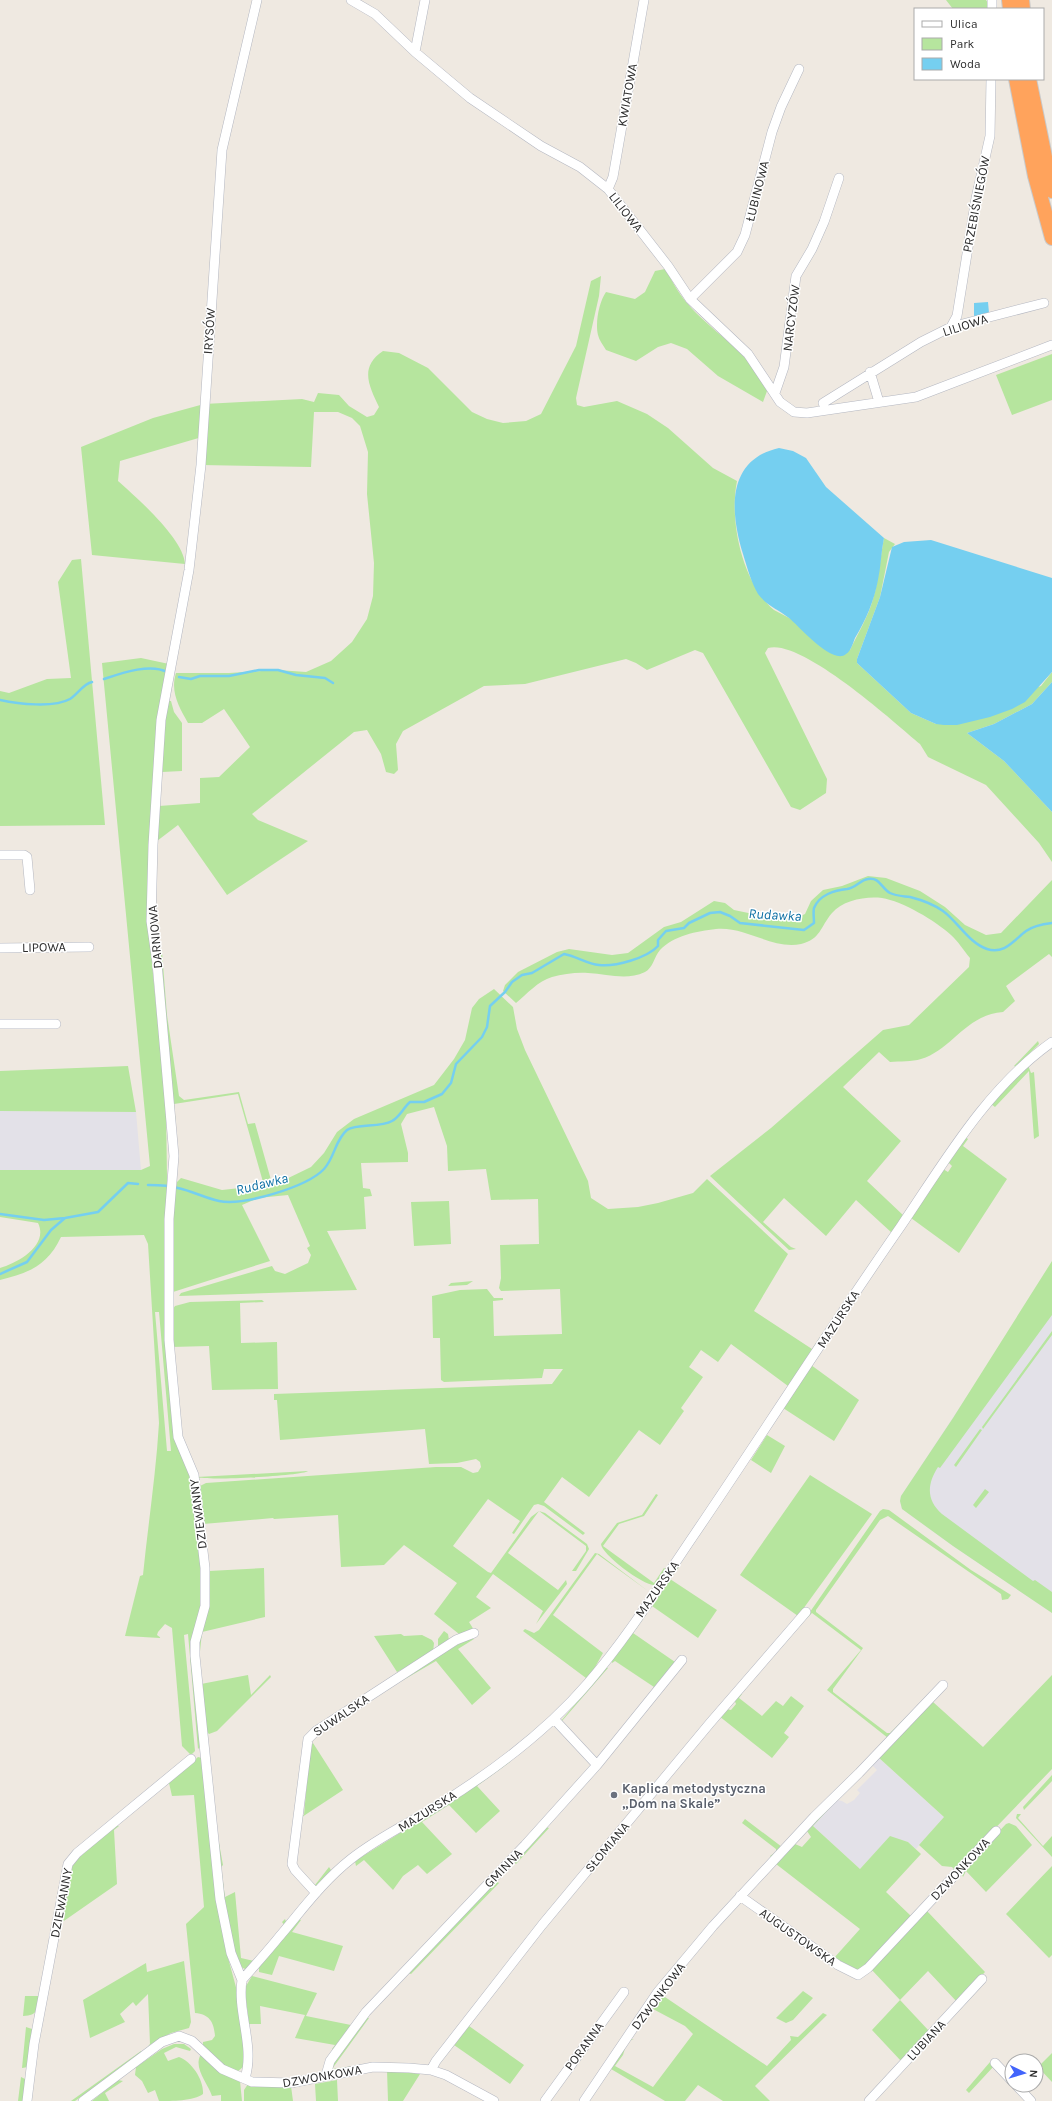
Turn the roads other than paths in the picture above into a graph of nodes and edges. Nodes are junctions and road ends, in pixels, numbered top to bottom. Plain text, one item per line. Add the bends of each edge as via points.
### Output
1 (257, 0) edge
2 (351, 0) edge
3 (425, 0) edge
4 (644, 0) edge
5 (415, 52) junction
6 (799, 68) dead end
7 (991, 80) edge
8 (1016, 80) edge
9 (1029, 80) edge
10 (839, 178) dead end
11 (608, 189) junction
12 (1052, 191) edge
13 (1052, 238) edge
14 (690, 299) junction
15 (1044, 303) dead end
16 (951, 326) junction
17 (1052, 345) edge
18 (870, 372) junction
19 (775, 393) junction
20 (879, 402) junction
21 (823, 403) dead end
22 (168, 692) joint
23 (0, 855) edge
24 (30, 890) dead end
25 (89, 947) dead end
26 (0, 948) edge
27 (0, 1024) edge
28 (56, 1024) dead end
29 (1052, 1042) edge
30 (172, 1182) joint
31 (806, 1612) dead end
32 (474, 1633) dead end
33 (682, 1660) dead end
34 (943, 1684) dead end
35 (555, 1720) junction
36 (191, 1758) dead end
37 (597, 1765) junction
38 (996, 1830) dead end
39 (316, 1892) junction
40 (740, 1896) junction
41 (858, 1975) joint
42 (982, 1979) dead end
43 (242, 1980) junction
44 (624, 1992) dead end
45 (995, 2063) dead end
46 (431, 2070) junction
47 (1004, 2073) edge
48 (326, 2075) junction
49 (245, 2078) junction
50 (1024, 2093) edge
51 (27, 2101) edge
52 (83, 2101) edge
53 (494, 2101) edge
54 (545, 2101) edge
55 (584, 2101) edge
56 (869, 2101) edge
57 (1031, 2101) edge

1 - 22 street, IRYSÓW via 222,150 201,465 189,570
2 - 5 street, LILIOWA via 374,14
3 - 5 street
4 - 11 street, KWIATOWA via 613,177
5 - 11 street, LILIOWA via 470,98 541,146 580,167
6 - 14 street, ŁUBINOWA via 772,132 745,235 737,252
7 - 16 street, PRZEBIŚNIEGÓW via 990,136 976,198 957,316
8 - 13 highway via 1035,176
9 - 12 highway
10 - 19 street, NARCYZÓW via 821,229 796,276 784,367
11 - 14 street, LILIOWA via 668,266
14 - 19 street, LILIOWA via 748,354
15 - 16 street, LILIOWA
16 - 18 street, LILIOWA
17 - 20 street, LILIOWA via 916,397
18 - 20 street
18 - 21 street, LILIOWA
19 - 20 street, LILIOWA via 788,409 801,413
22 - 30 street, DARNIOWA via 161,720 152,845 151,921 171,1106 174,1156
23 - 24 street via 27,857
25 - 26 street, LIPOWA
27 - 28 street
29 - 35 street, MAZURSKA via 1018,1069 967,1131 848,1303 650,1600 610,1657
30 - 43 street, DZIEWANNY via 167,1300 169,1340 178,1437 194,1475 204,1568 205,1606 194,1649 220,1899 231,1953
31 - 46 street, SŁOMIANA via 546,1920
32 - 39 street, SUWALSKA via 456,1640 316,1731 308,1739 292,1864
33 - 37 street, GMINNA
34 - 40 street, DZWONKOWA
35 - 37 street
35 - 39 street, MAZURSKA via 442,1803 354,1856
36 - 51 street, DZIEWANNY via 70,1860 42,2001
37 - 48 street, GMINNA via 525,1845 366,2012 330,2061
38 - 41 street, DZWONKOWA via 868,1968
39 - 43 street, MAZURSKA
40 - 41 street, AUGUSTOWSKA via 838,1965
40 - 55 street, DZWONKOWA via 657,1993
42 - 56 street, LUBIANA
43 - 49 street via 248,2061
44 - 54 street, PORANNA
45 - 47 street
46 - 48 street, DZWONKOWA via 384,2067
46 - 53 street, DZWONKOWA
48 - 49 street, DZWONKOWA via 279,2084 252,2082
49 - 52 street, DZWONKOWA via 222,2069 192,2041 176,2036 162,2042
50 - 57 street

